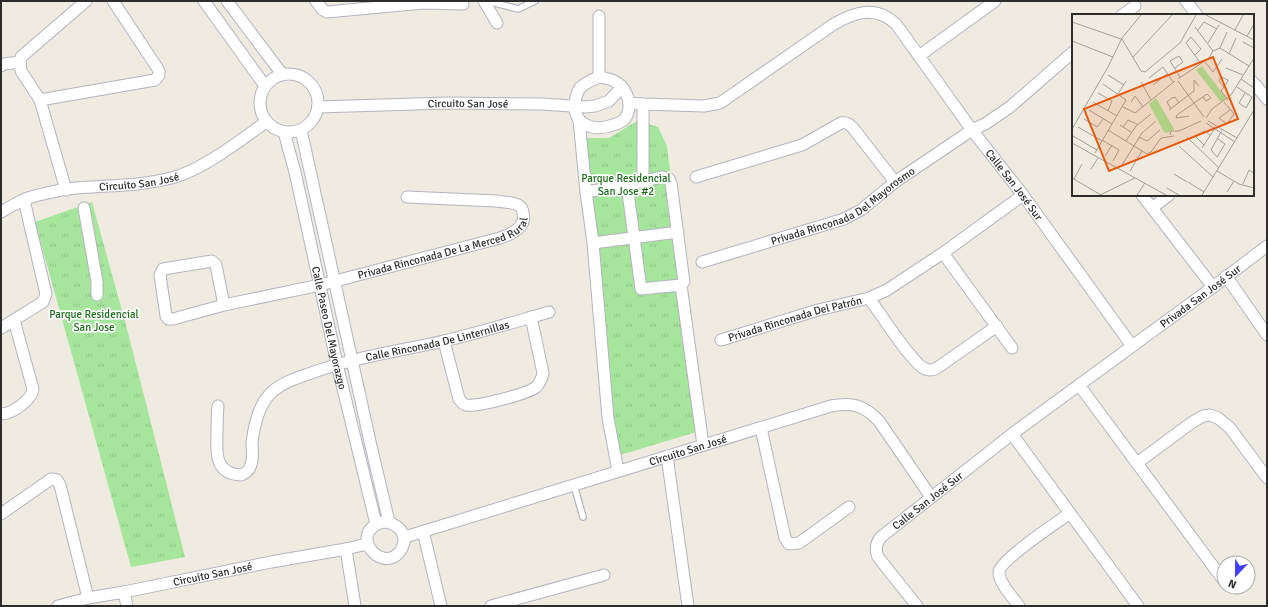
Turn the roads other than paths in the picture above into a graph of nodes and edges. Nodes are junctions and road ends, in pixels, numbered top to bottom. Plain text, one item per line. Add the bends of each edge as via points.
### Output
1 (86, 1) edge
2 (113, 1) edge
3 (204, 1) edge
4 (316, 1) edge
5 (484, 1) edge
6 (488, 1) edge
7 (535, 1) edge
8 (995, 1) edge
9 (1186, 1) edge
10 (231, 2) edge
11 (423, 2) edge
12 (463, 4) dead end
13 (1135, 6) dead end
14 (1123, 14) edge
15 (1196, 14) edge
16 (599, 16) dead end
17 (497, 23) dead end
18 (1072, 53) edge
19 (919, 56) junction
20 (20, 62) junction
21 (1, 66) edge
22 (282, 74) junction
23 (599, 77) junction
24 (1254, 83) edge
25 (265, 86) junction
26 (622, 87) junction
27 (1267, 99) edge
28 (40, 100) junction
29 (629, 102) junction
30 (643, 104) junction
31 (318, 106) junction
32 (574, 107) junction
33 (579, 120) junction
34 (266, 122) junction
35 (301, 130) junction
36 (972, 130) junction
37 (284, 132) junction
38 (696, 177) dead end
39 (643, 181) junction
40 (895, 182) junction
41 (627, 185) junction
42 (66, 190) junction
43 (586, 192) junction
44 (1023, 195) junction
45 (1143, 196) edge
46 (1168, 196) edge
47 (407, 197) dead end
48 (24, 200) junction
49 (84, 208) dead end
50 (1152, 208) junction
51 (1, 212) edge
52 (678, 232) junction
53 (634, 238) junction
54 (593, 243) junction
55 (1267, 246) edge
56 (943, 253) junction
57 (702, 262) dead end
58 (1226, 276) junction
59 (327, 283) junction
60 (681, 285) junction
61 (1213, 287) junction
62 (97, 295) dead end
63 (869, 298) junction
64 (224, 305) junction
65 (549, 312) dead end
66 (531, 317) junction
67 (14, 320) junction
68 (997, 326) junction
69 (1, 328) edge
70 (1267, 335) edge
71 (721, 340) dead end
72 (444, 341) junction
73 (1132, 346) junction
74 (1012, 348) dead end
75 (344, 362) junction
76 (1079, 385) junction
77 (218, 406) dead end
78 (1, 414) edge
79 (761, 428) junction
80 (1012, 434) junction
81 (703, 445) junction
82 (667, 456) junction
83 (1137, 463) junction
84 (618, 471) junction
85 (1267, 478) edge
86 (574, 484) junction
87 (931, 497) junction
88 (850, 506) dead end
89 (1070, 513) junction
90 (1, 514) edge
91 (583, 517) dead end
92 (390, 522) junction
93 (376, 524) junction
94 (423, 531) junction
95 (404, 536) junction
96 (367, 544) junction
97 (346, 549) junction
98 (1216, 569) edge
99 (604, 575) dead end
100 (124, 592) junction
101 (88, 598) junction
102 (58, 606) edge
103 (127, 606) edge
104 (355, 606) edge
105 (441, 606) edge
106 (491, 606) edge
107 (688, 606) edge
108 (916, 606) edge
109 (1019, 606) edge
110 (1138, 606) edge

1 - 20 street via 21,57
2 - 28 street via 158,69 157,78
3 - 25 street
4 - 11 street via 327,12
5 - 17 street
6 - 7 lane via 518,9
8 - 19 street
9 - 15 street
10 - 22 street
11 - 12 street
13 - 14 street
16 - 23 street
18 - 36 street, Privada Rinconada Del Mayorosmo via 1010,107
19 - 30 street, Calle San José Sur via 888,17 880,13 860,13 834,24 720,103 704,106
19 - 36 street, Calle San José Sur
20 - 21 street
20 - 28 street via 21,71
22 - 25 street via 269,80
22 - 31 street via 300,76 308,81 316,93
23 - 26 street via 614,81
23 - 32 street via 580,88
24 - 27 street
25 - 34 street via 260,94 259,104
26 - 29 street
26 - 32 street, Circuito San José via 609,101
28 - 42 street
29 - 30 street, Calle San José Sur
29 - 33 street via 628,114 624,120 606,128 588,126
30 - 39 street
31 - 32 street, Circuito San José via 495,103
31 - 35 street via 311,123
32 - 33 street
33 - 43 street
34 - 37 street
34 - 42 street, Circuito San José via 231,147 184,174 163,180
35 - 37 street
35 - 59 street, Calle Paseo Del Mayorazgo
36 - 40 street, Privada Rinconada Del Mayorosmo
36 - 44 street, Calle San José Sur
37 - 59 street, Calle Paseo Del Mayorazgo
38 - 40 street via 802,145 841,123 848,123
39 - 41 street
39 - 52 street via 662,177 669,179
40 - 57 street, Privada Rinconada Del Mayorosmo via 861,210 844,219
41 - 43 street
41 - 53 street
42 - 48 street, Circuito San José
43 - 54 street
44 - 56 street, Privada Rinconada Del Patrón
44 - 73 street, Calle San José Sur
45 - 50 street
46 - 50 street
47 - 59 street, Privada Rinconada De La Merced Rural via 496,200 510,203 522,208 523,223 512,234 500,238
48 - 51 street, Circuito San José
48 - 67 street via 46,294 42,302
49 - 62 street
50 - 61 street
52 - 53 street
52 - 60 street via 684,282
53 - 54 street
53 - 60 street via 641,289
54 - 84 street via 608,418
55 - 58 street, Privada San José Sur
56 - 63 street, Privada Rinconada Del Patrón via 888,290
56 - 68 street
58 - 61 street, Privada San José Sur
58 - 70 street
59 - 64 street
59 - 75 street, Calle Paseo Del Mayorazgo
59 - 75 street, Calle Paseo Del Mayorazgo
60 - 81 street
61 - 73 street, Privada San José Sur
63 - 68 street via 904,348 926,370 932,371 946,363
63 - 71 street, Privada Rinconada Del Patrón via 818,310
64 - 64 street via 214,262 163,269 161,272 168,319
65 - 66 street, Calle Rinconada De Linternillas
66 - 72 street, Calle Rinconada De Linternillas
66 - 72 street via 543,373 540,381 531,390 488,404 467,405 459,399
67 - 69 street
67 - 78 street via 33,389 31,396 19,406 9,413
68 - 74 street
72 - 75 street, Calle Rinconada De Linternillas
73 - 76 street, Calle San José Sur
75 - 77 street, Calle Rinconada De Linternillas via 295,378 272,392 262,404 257,417 251,467 241,475 224,470 219,462 216,452
75 - 92 street, Calle Paseo Del Mayorazgo
75 - 93 street, Calle Paseo Del Mayorazgo
76 - 80 street, Calle San José Sur
76 - 83 street
79 - 81 street, Circuito San José
79 - 87 street, Circuito San José via 831,406 844,404 864,408 879,421
79 - 88 street via 785,538 789,544 799,543
80 - 87 street, Calle San José Sur
80 - 89 street
81 - 82 street, Circuito San José
82 - 84 street, Circuito San José
82 - 107 street
83 - 85 street via 1191,423 1210,415 1230,428
83 - 98 street
84 - 86 street, Circuito San José
86 - 91 lane
86 - 94 street, Circuito San José
87 - 108 street, Calle San José Sur via 880,537 876,547 876,553 881,561
89 - 109 street via 1002,564 999,576
89 - 110 street
90 - 101 street via 51,479 57,480
92 - 93 street
92 - 95 street via 399,528
93 - 96 street via 368,533
94 - 95 street, Circuito San José
94 - 105 street
95 - 96 street via 400,551 388,558 375,555
96 - 97 street, Circuito San José
97 - 100 street, Circuito San José
97 - 104 street
99 - 106 street
100 - 101 street, Circuito San José
100 - 103 street
101 - 102 street, Circuito San José

